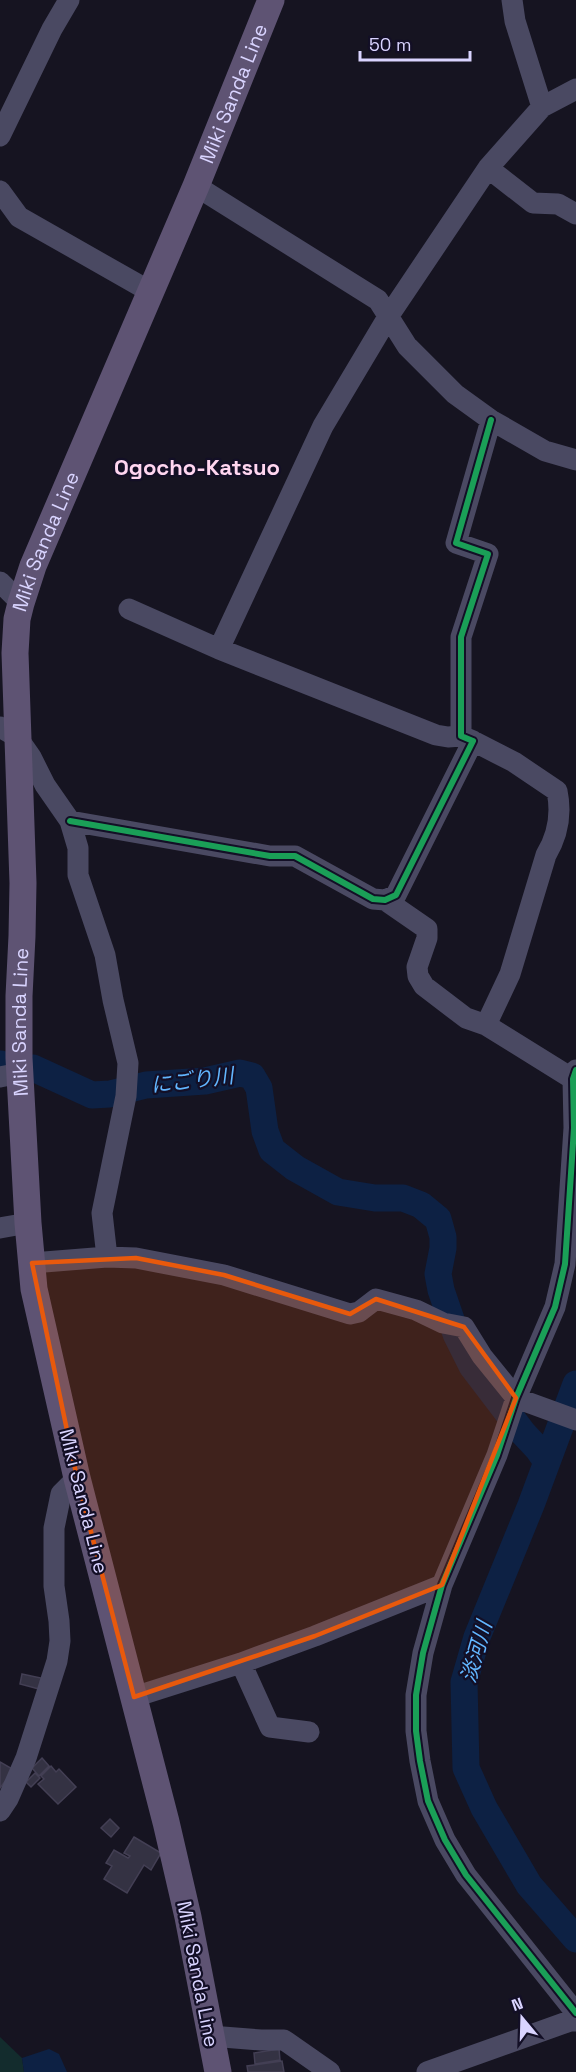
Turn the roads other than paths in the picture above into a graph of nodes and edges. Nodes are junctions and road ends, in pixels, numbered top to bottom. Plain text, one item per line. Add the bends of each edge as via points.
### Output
1 (69, 0) edge
2 (271, 0) edge
3 (512, 0) edge
4 (576, 89) edge
5 (542, 107) junction
6 (0, 136) edge
7 (489, 168) junction
8 (196, 186) junction
9 (0, 191) edge
10 (576, 214) edge
11 (151, 292) junction
12 (388, 317) junction
13 (491, 420) junction
14 (576, 460) edge
15 (0, 582) edge
16 (21, 603) junction
17 (129, 609) dead end
18 (219, 649) junction
19 (8, 732) edge
20 (467, 738) junction
21 (70, 821) junction
22 (385, 900) junction
23 (486, 1025) junction
24 (574, 1074) edge
25 (10, 1075) edge
26 (28, 1223) junction
27 (0, 1228) edge
28 (106, 1257) junction
29 (32, 1263) junction
30 (516, 1398) junction
31 (576, 1420) edge
32 (77, 1478) junction
33 (442, 1585) junction
34 (241, 1663) junction
35 (134, 1697) junction
36 (309, 1732) dead end
37 (0, 1811) edge
38 (576, 2013) edge
39 (576, 2021) edge
40 (210, 2037) junction
41 (218, 2072) edge
42 (330, 2072) edge
43 (427, 2072) edge

1 - 6 street
2 - 8 main road, Miki Sanda Line
3 - 5 street
4 - 5 street
5 - 7 street
7 - 10 street via 533,203 558,204
7 - 12 street
8 - 11 main road, Miki Sanda Line
8 - 12 street via 378,300
9 - 11 street via 19,217
11 - 16 main road, Miki Sanda Line via 33,566
12 - 13 street via 407,346 455,394
12 - 18 street via 323,426
13 - 14 street via 545,451
13 - 20 street via 456,543 488,554 462,636
15 - 16 street
16 - 19 main road, Miki Sanda Line
17 - 18 street
18 - 20 street via 436,735
19 - 21 street via 31,757
19 - 25 main road, Miki Sanda Line via 23,883 19,996
20 - 22 street via 396,895
20 - 23 street via 514,762 557,791 561,808 556,839 546,855 510,974
21 - 22 street via 270,856 295,856 373,899
21 - 28 street via 78,848 78,875 105,955 128,1063 126,1096 102,1213
22 - 23 street via 428,929 417,967 424,986 466,1018
23 - 24 street
24 - 30 street via 565,1264 555,1306
25 - 26 main road, Miki Sanda Line
26 - 27 street
26 - 29 main road, Miki Sanda Line
28 - 29 street
28 - 30 street via 136,1258 224,1275 350,1314 376,1299 416,1310 443,1323 464,1327
29 - 32 main road, Miki Sanda Line via 34,1289
30 - 31 street
30 - 33 street via 497,1455
32 - 35 main road, Miki Sanda Line
32 - 37 street via 61,1494 54,1528 54,1586 60,1641 57,1661 26,1758
33 - 34 street
33 - 38 street via 416,1695 416,1731 428,1801 466,1875
34 - 35 street
34 - 36 street via 270,1727
35 - 40 main road, Miki Sanda Line via 188,1917
39 - 43 street
40 - 41 main road, Miki Sanda Line
40 - 42 street via 284,2040

